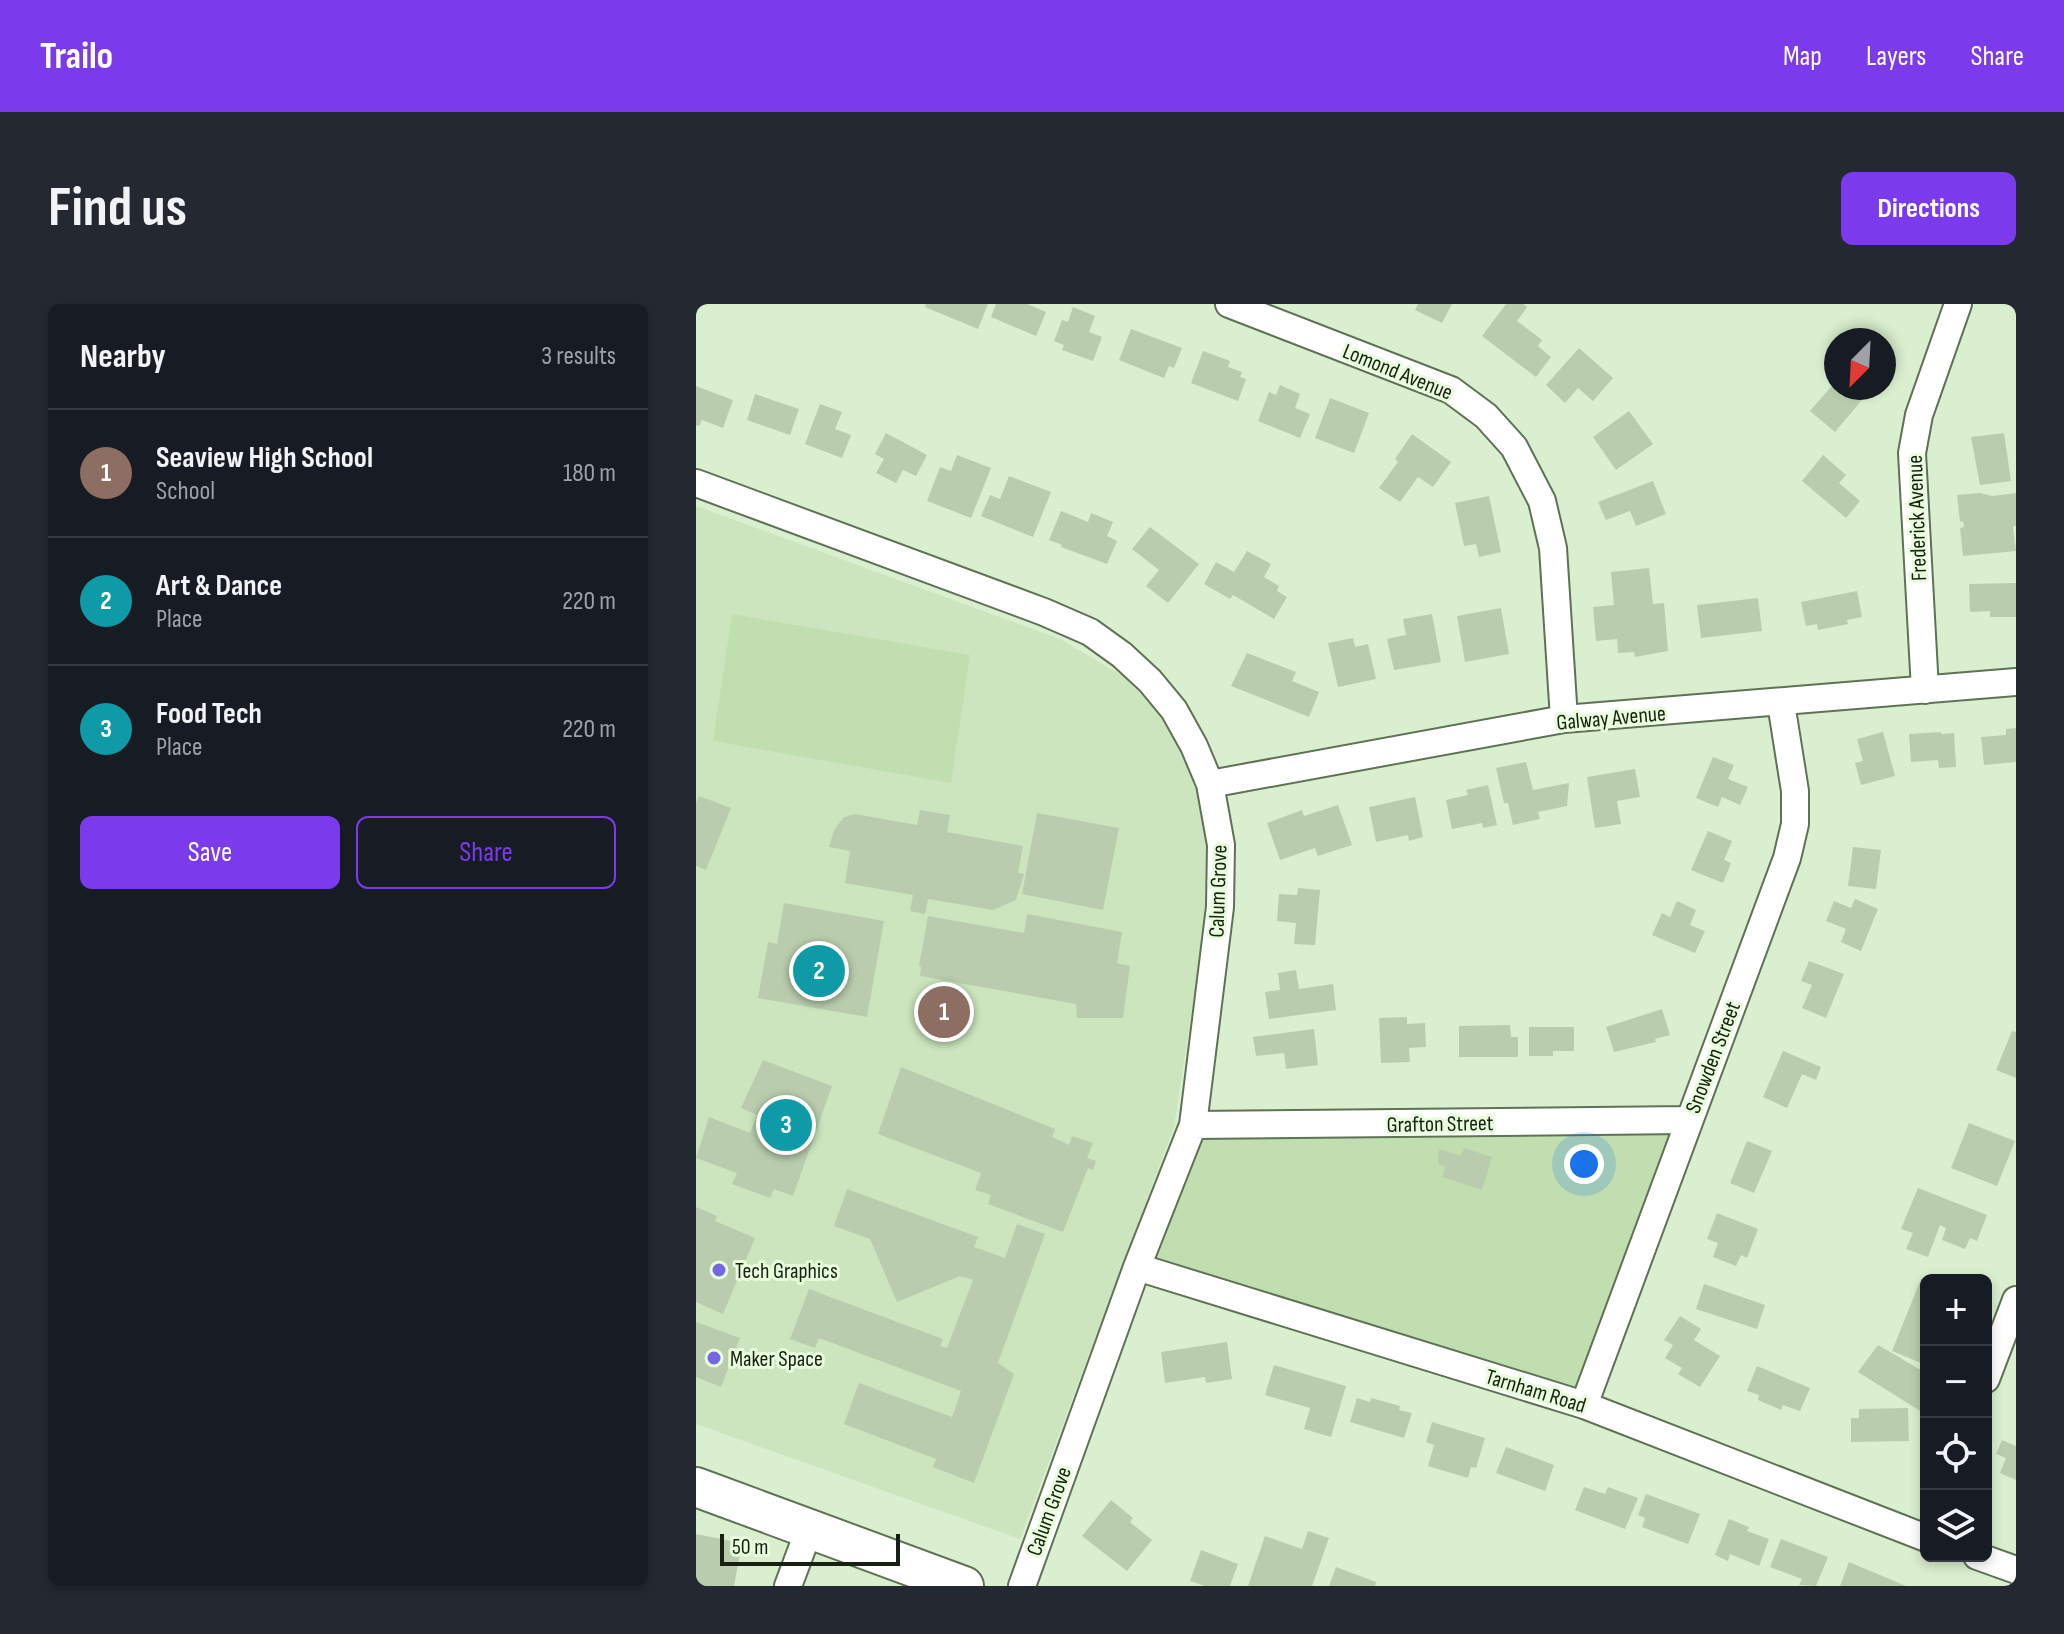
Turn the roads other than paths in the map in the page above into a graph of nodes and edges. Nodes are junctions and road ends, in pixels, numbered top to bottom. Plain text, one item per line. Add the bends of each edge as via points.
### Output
1 (1229, 304) edge
2 (1958, 304) edge
3 (696, 483) edge
4 (2016, 682) edge
5 (1925, 690) junction
6 (1781, 703) junction
7 (1564, 719) junction
8 (1210, 784) junction
9 (1687, 1120) junction
10 (1193, 1125) junction
11 (1137, 1267) junction
12 (2016, 1300) edge
13 (1992, 1363) edge
14 (1584, 1405) junction
15 (696, 1487) edge
16 (809, 1530) junction
17 (1920, 1535) edge
18 (1992, 1561) edge
19 (2016, 1570) edge
20 (788, 1586) edge
21 (964, 1586) edge
22 (1022, 1586) edge

1 - 7 street, Lomond Avenue via 1451,390 1486,416 1514,447 1542,501 1553,548
2 - 5 street, Frederick Avenue via 1919,415 1912,453
3 - 8 street, Calum Grove via 1090,632 1150,681 1174,710
4 - 5 street, Galway Avenue
5 - 6 street, Galway Avenue
6 - 7 street, Galway Avenue
6 - 9 street, Snowden Street via 1795,824 1787,858
7 - 8 street, Galway Avenue
8 - 10 street, Calum Grove via 1221,845 1220,907
9 - 10 street, Grafton Street
9 - 14 street, Snowden Street
10 - 11 street, Calum Grove
11 - 14 street, Tarnham Road
11 - 22 street, Calum Grove
12 - 13 street
14 - 17 street, Tarnham Road
15 - 16 main road
16 - 20 street
16 - 21 main road
18 - 19 street

